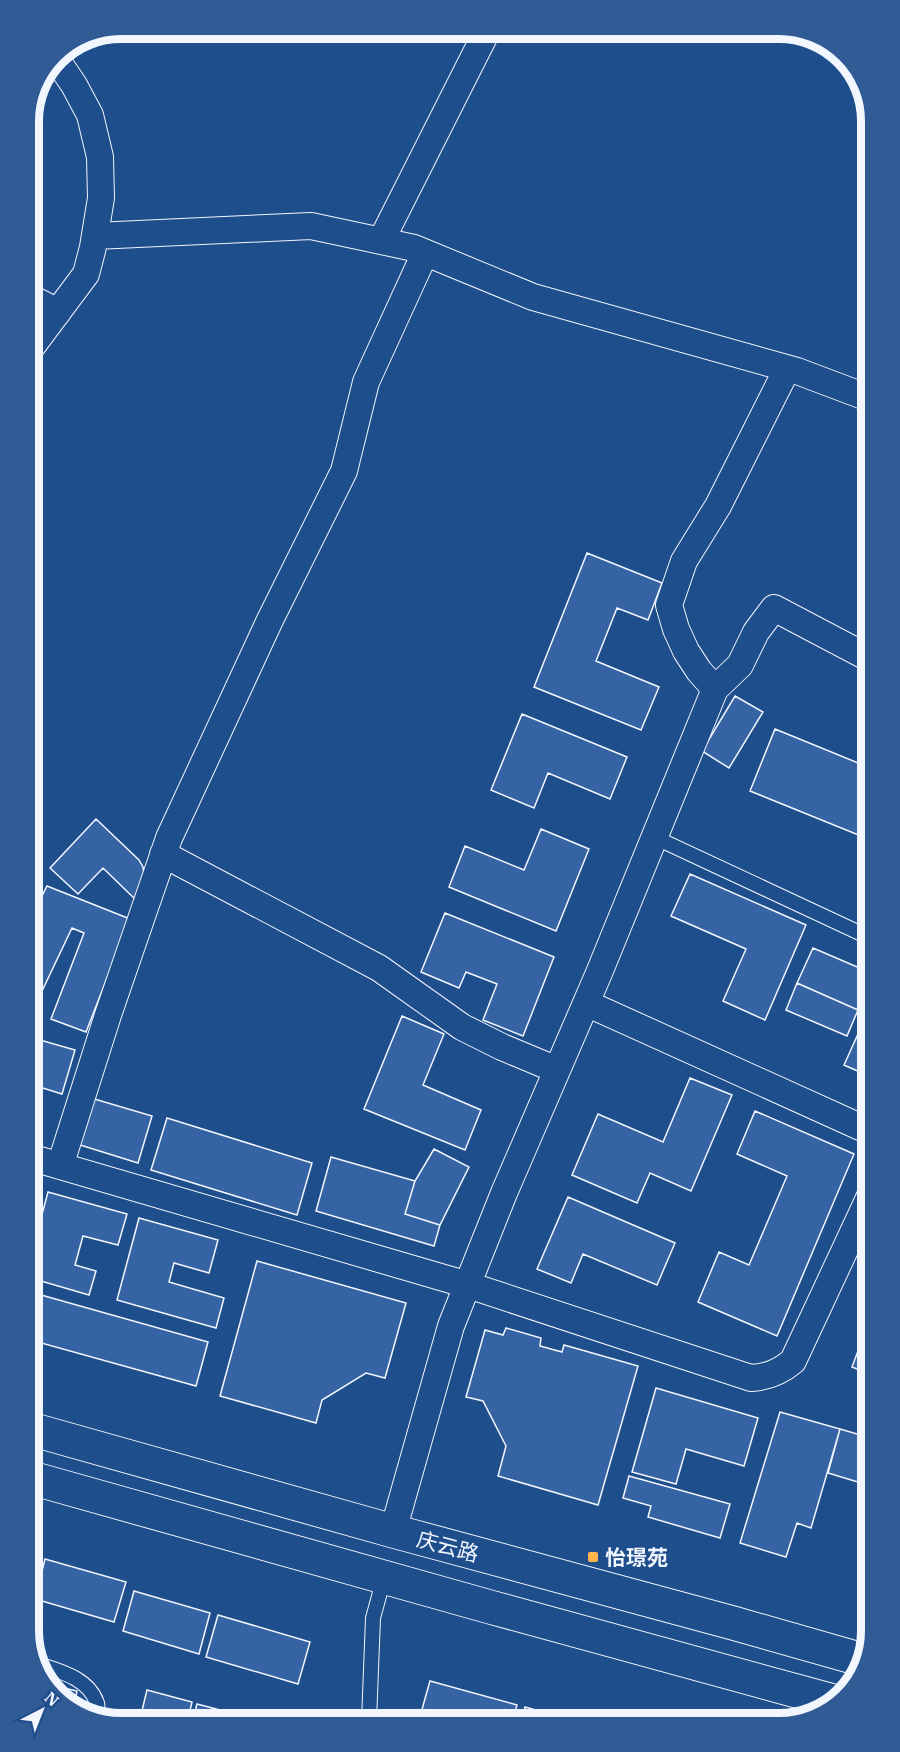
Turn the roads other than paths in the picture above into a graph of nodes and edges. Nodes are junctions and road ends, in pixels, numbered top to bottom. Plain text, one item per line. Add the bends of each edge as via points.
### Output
1 (483, 39) edge
2 (61, 66) edge
3 (95, 236) junction
4 (381, 241) junction
5 (425, 253) junction
6 (39, 302) edge
7 (58, 312) junction
8 (39, 337) edge
9 (787, 369) junction
10 (861, 395) edge
11 (861, 654) edge
12 (714, 689) junction
13 (654, 837) junction
14 (163, 854) junction
15 (861, 934) edge
16 (586, 1003) junction
17 (557, 1071) junction
18 (861, 1126) edge
19 (39, 1160) edge
20 (60, 1166) junction
21 (861, 1215) edge
22 (468, 1285) junction
23 (39, 1431) edge
24 (39, 1480) edge
25 (393, 1532) junction
26 (384, 1577) junction
27 (856, 1658) edge
28 (48, 1667) edge
29 (825, 1699) edge
30 (97, 1709) edge
31 (369, 1713) edge

1 - 4 street
2 - 3 street via 85,105 96,135 101,198
3 - 4 street via 311,226
3 - 7 street via 86,274
4 - 5 street
5 - 9 street via 533,297
5 - 14 street via 366,382 344,471 269,622
6 - 7 street
7 - 8 street
9 - 10 street
9 - 12 street via 718,506 684,561 669,604 686,651
11 - 12 street via 774,609 756,632 740,665
12 - 13 street
13 - 15 lane
13 - 16 street
14 - 17 street via 379,968 462,1027
14 - 20 street
16 - 17 street
16 - 18 street
17 - 22 street
19 - 20 street
20 - 22 street
21 - 22 street via 793,1361 764,1377 751,1378
22 - 25 street via 451,1326
23 - 25 main road, 庆云路
24 - 26 main road
25 - 27 main road, 庆云路
26 - 29 main road
26 - 31 lane via 373,1618
28 - 30 lane via 81,1682 97,1703

